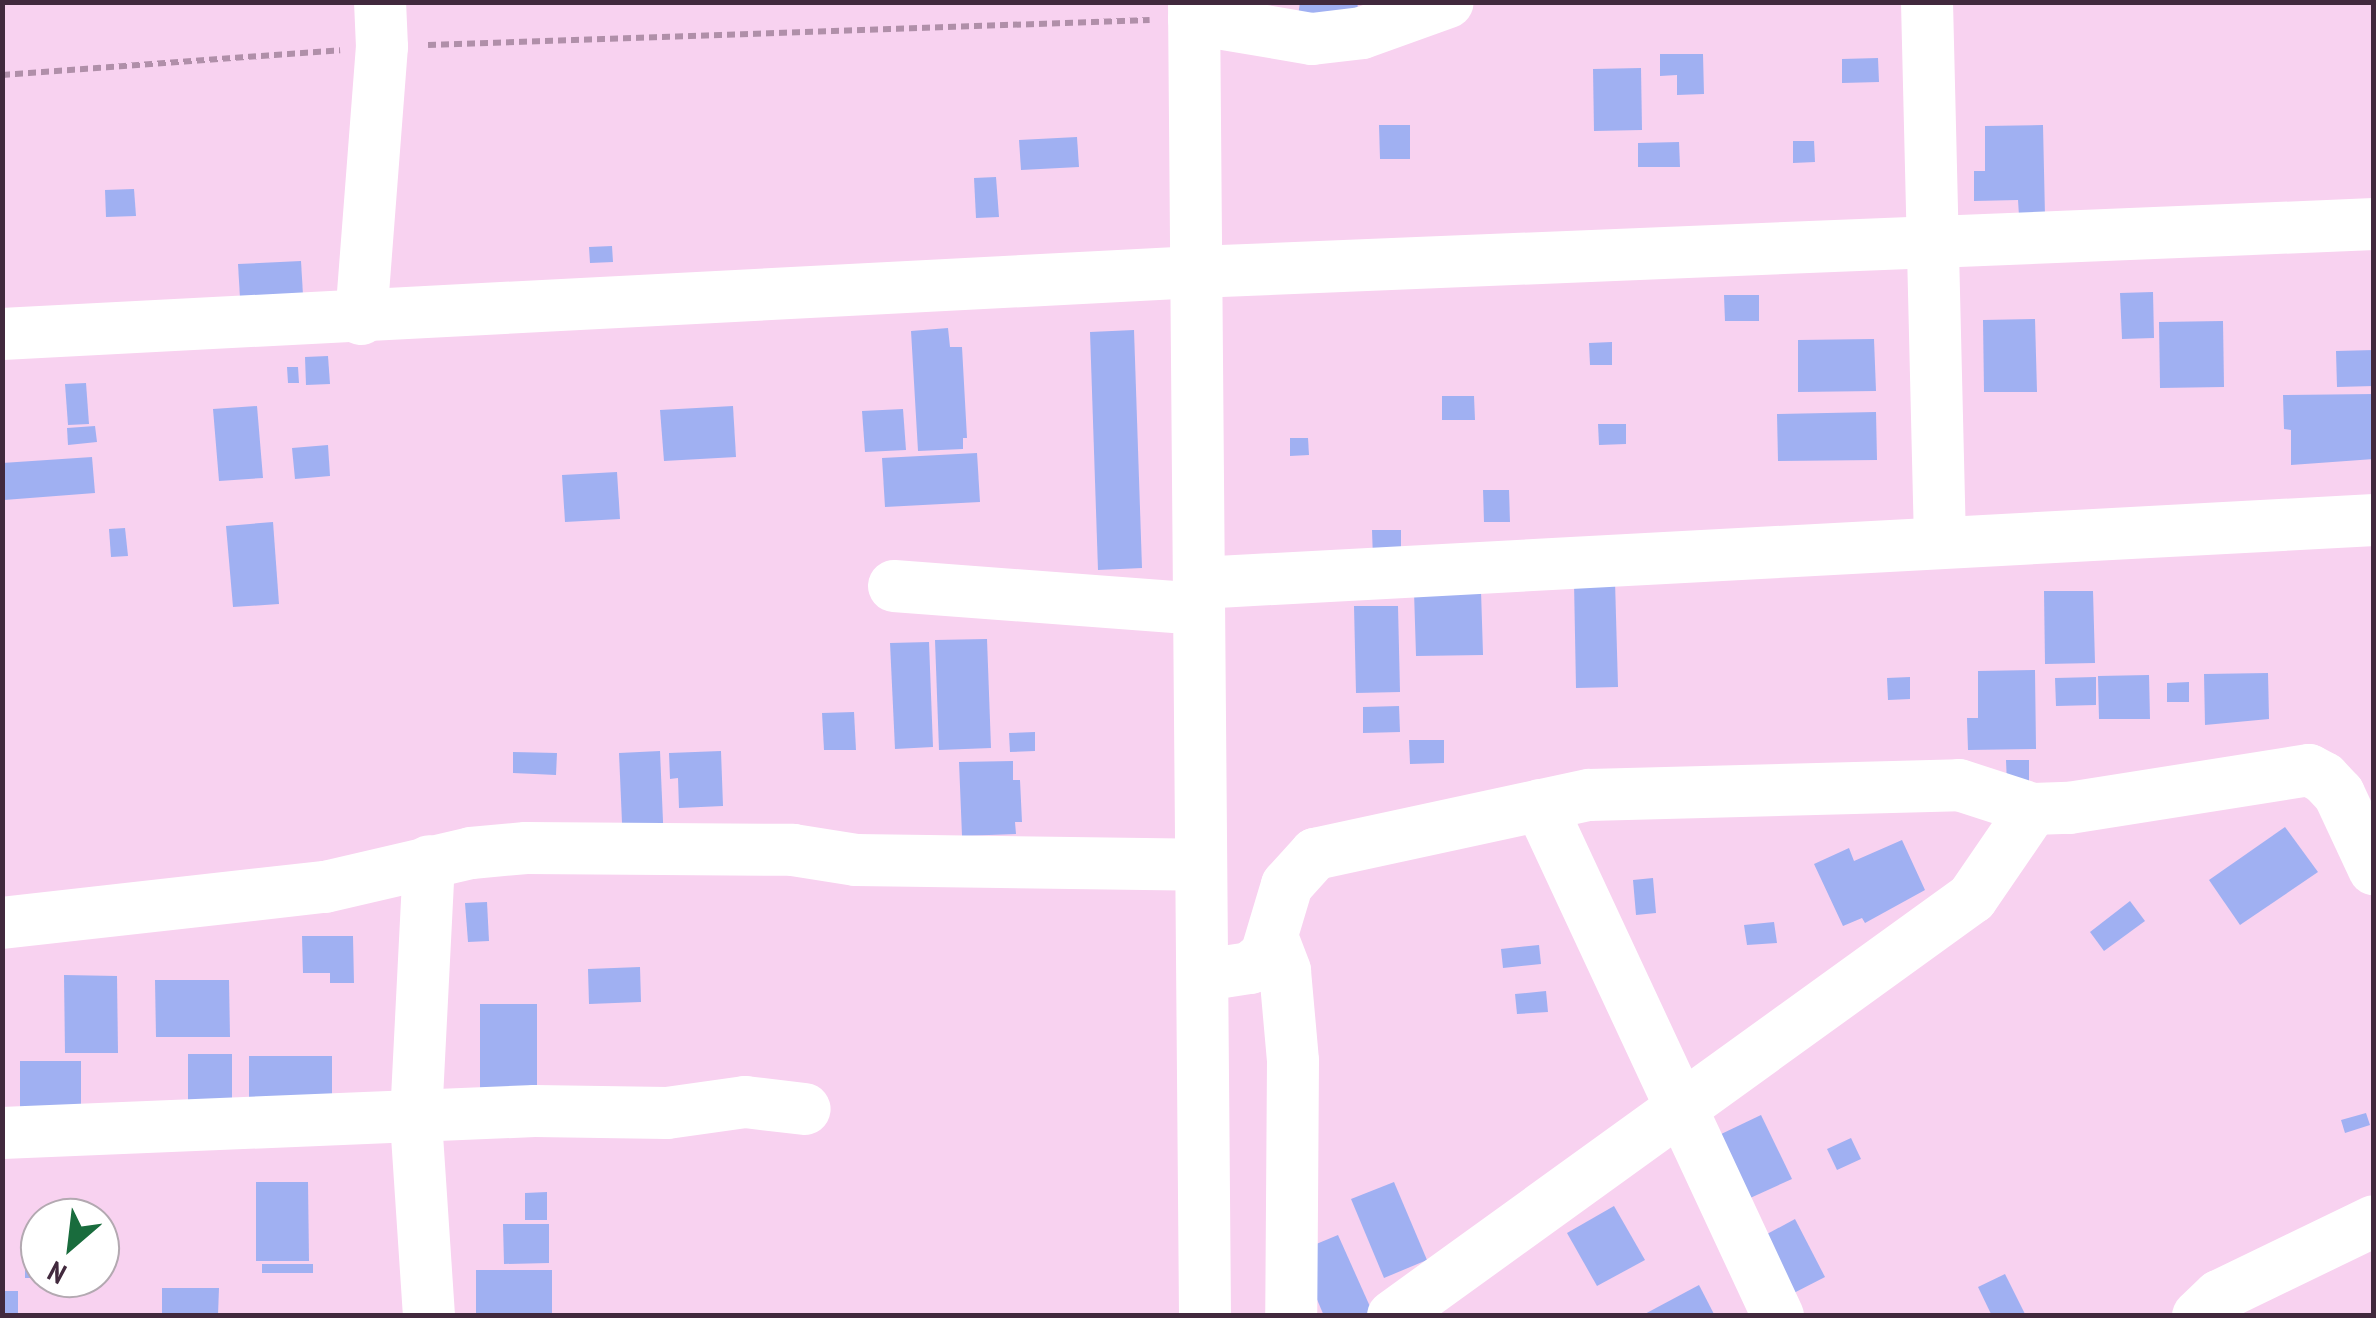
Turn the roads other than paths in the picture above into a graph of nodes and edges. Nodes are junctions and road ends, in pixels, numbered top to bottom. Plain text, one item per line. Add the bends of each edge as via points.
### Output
1 (1448, 2) edge
2 (1927, 2) edge
3 (1194, 11) edge
4 (381, 25) edge
5 (2374, 224) edge
6 (1933, 242) junction
7 (1196, 272) junction
8 (361, 319) junction
9 (2, 334) edge
10 (2374, 520) edge
11 (1940, 543) junction
12 (894, 586) dead end
13 (1198, 596) junction
14 (1540, 805) junction
15 (2034, 809) junction
16 (430, 861) junction
17 (1199, 866) junction
18 (2374, 869) edge
19 (2, 923) edge
20 (1273, 939) junction
21 (1204, 975) junction
22 (1681, 1108) junction
23 (805, 1109) dead end
24 (416, 1118) junction
25 (2, 1133) edge
26 (2374, 1221) edge
27 (428, 1316) edge
28 (1205, 1316) edge
29 (1291, 1316) edge
30 (1393, 1316) edge
31 (1778, 1316) edge
32 (2198, 1316) edge

1 - 3 street via 1362,33 1312,38
2 - 6 street
3 - 7 street
4 - 8 street
5 - 6 street
6 - 7 street
6 - 11 street
7 - 8 street
7 - 13 street
8 - 9 street
10 - 11 street
11 - 13 street
12 - 13 street
13 - 17 street
14 - 15 street via 1589,795 1959,785
14 - 20 street via 1315,854 1287,885
14 - 22 street
15 - 18 street via 2309,770 2338,794
15 - 22 street via 1972,898
16 - 17 street via 526,848 793,850 856,860
16 - 19 street via 325,887
16 - 24 street
17 - 21 street
20 - 21 street via 1250,968
20 - 29 street via 1285,971 1293,1060
21 - 28 street
22 - 30 street
22 - 31 street
23 - 24 street via 746,1102 667,1114 535,1111
24 - 25 street
24 - 27 street
26 - 32 street via 2219,1296

